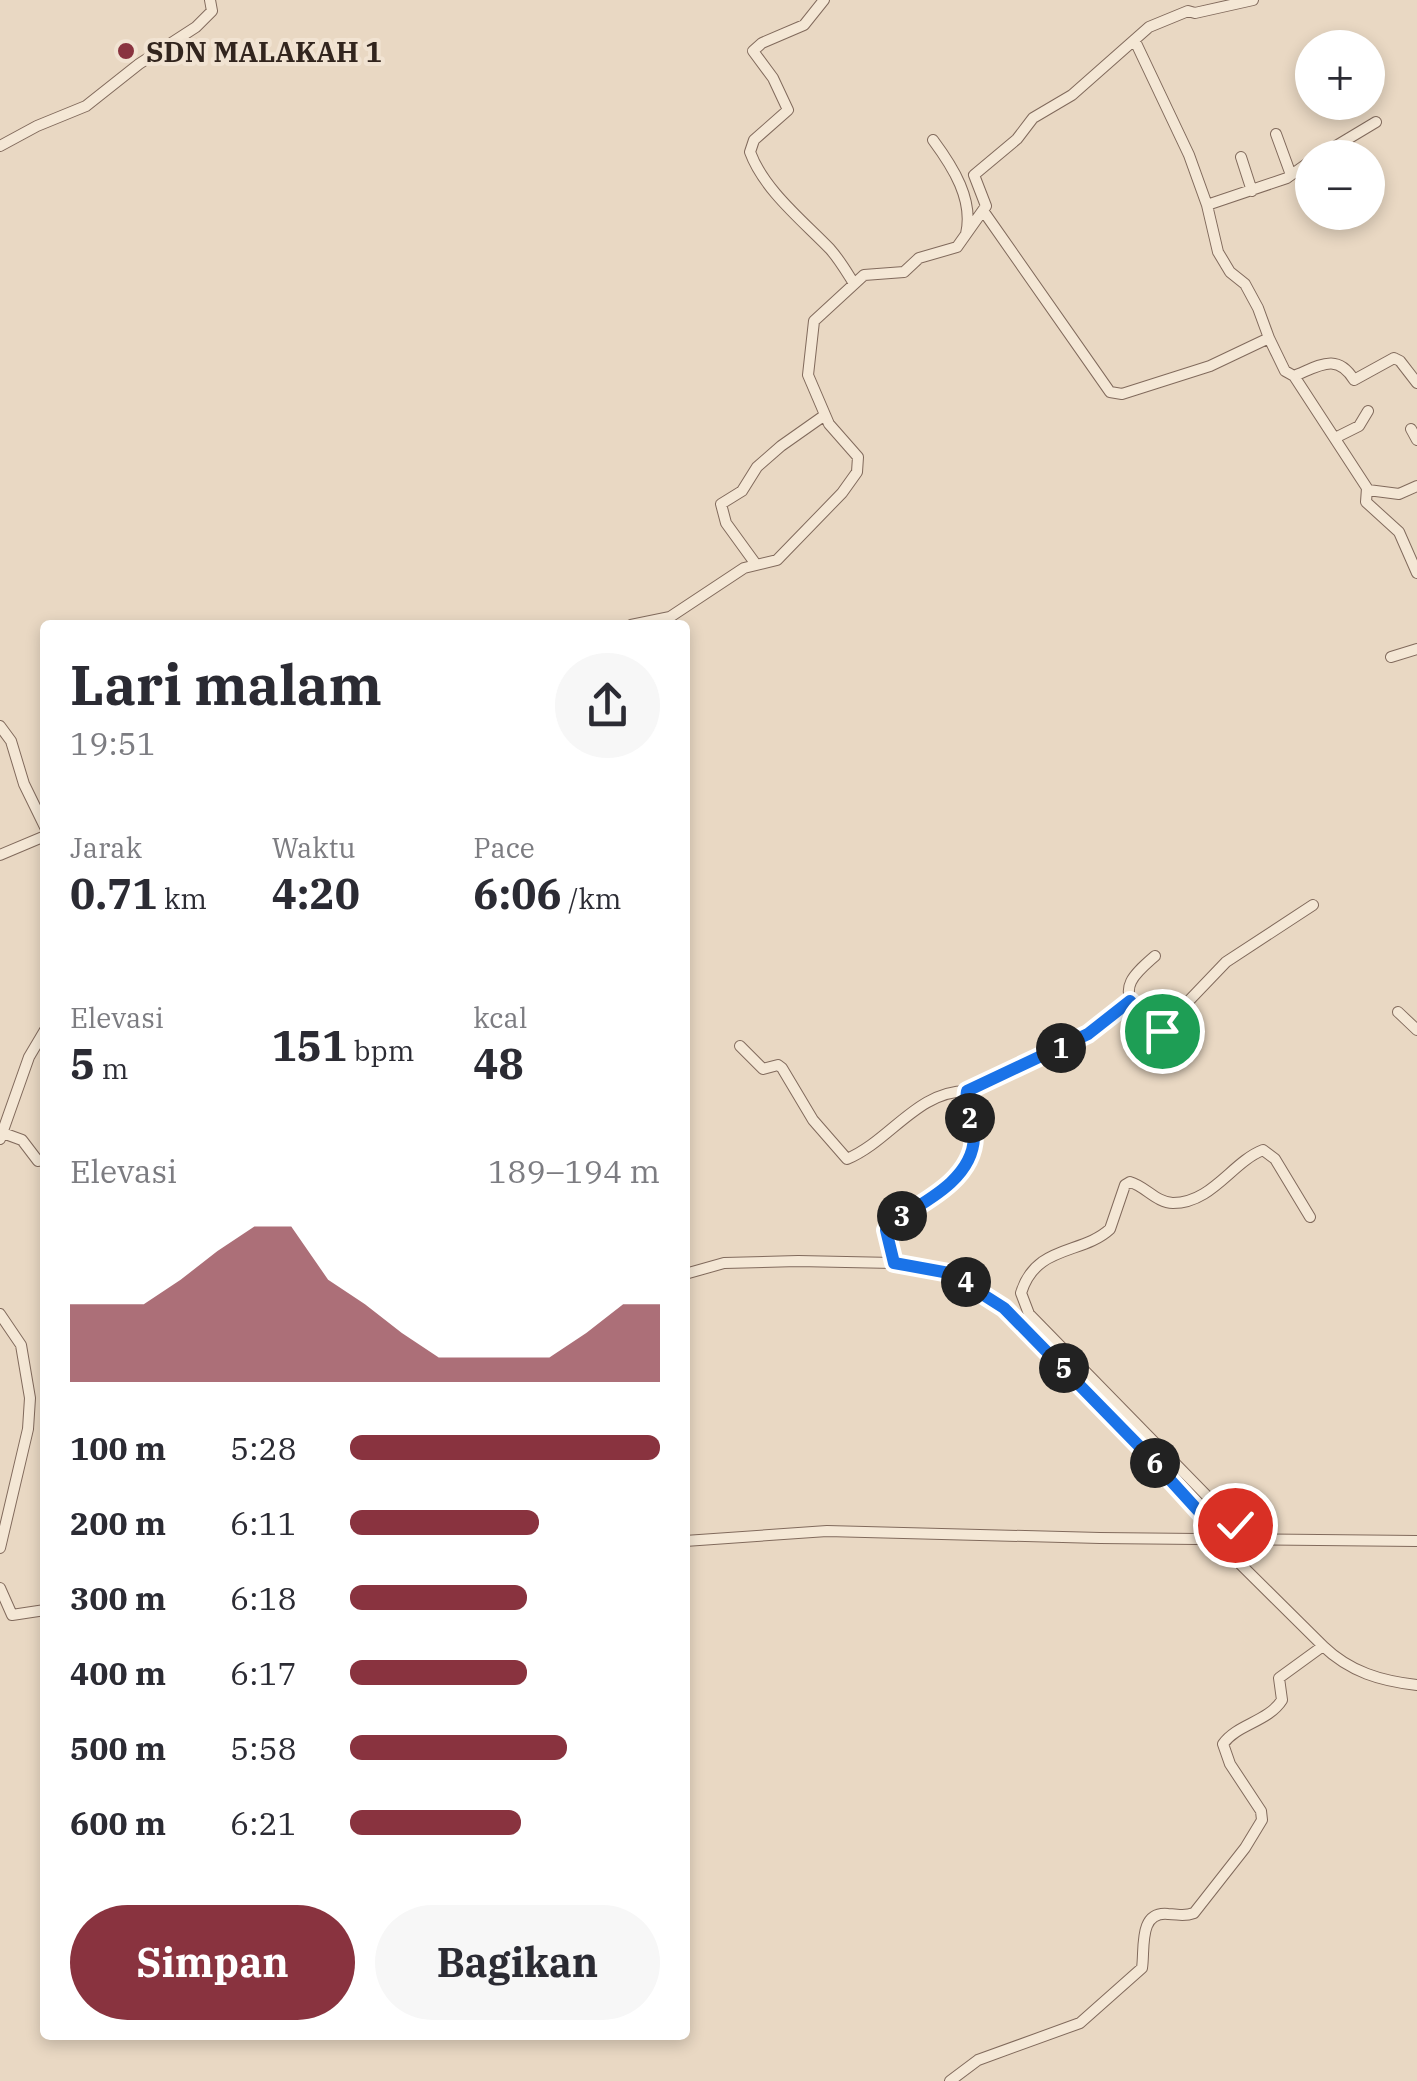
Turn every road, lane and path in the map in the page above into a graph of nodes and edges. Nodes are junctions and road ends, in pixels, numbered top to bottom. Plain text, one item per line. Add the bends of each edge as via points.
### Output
1 (210, 0) edge
2 (824, 0) edge
3 (1253, 0) edge
4 (1204, 6) edge
5 (1135, 41) junction
6 (1376, 122) dead end
7 (1276, 134) dead end
8 (933, 140) dead end
9 (1346, 140) edge
10 (0, 146) edge
11 (1241, 157) dead end
12 (1295, 172) edge
13 (1291, 175) junction
14 (1252, 191) junction
15 (1207, 205) junction
16 (984, 212) junction
17 (966, 237) junction
18 (853, 282) junction
19 (1269, 338) junction
20 (1294, 376) junction
21 (1417, 384) edge
22 (1368, 411) dead end
23 (825, 415) junction
24 (1410, 429) dead end
25 (1335, 438) junction
26 (1417, 440) edge
27 (1417, 486) edge
28 (1368, 490) junction
29 (755, 563) junction
30 (1417, 573) edge
31 (655, 620) edge
32 (1417, 649) edge
33 (1391, 657) dead end
34 (0, 726) edge
35 (40, 812) edge
36 (40, 838) edge
37 (0, 855) edge
38 (1313, 905) dead end
39 (1154, 956) dead end
40 (1130, 1001) junction
41 (1398, 1012) dead end
42 (1417, 1030) edge
43 (40, 1038) edge
44 (740, 1046) dead end
45 (967, 1091) junction
46 (7, 1136) edge
47 (38, 1160) dead end
48 (1310, 1216) dead end
49 (894, 1261) junction
50 (690, 1273) edge
51 (0, 1314) edge
52 (1222, 1539) junction
53 (1244, 1539) junction
54 (1417, 1541) edge
55 (690, 1542) edge
56 (0, 1548) edge
57 (0, 1588) edge
58 (40, 1611) edge
59 (1323, 1646) junction
60 (1416, 1686) edge
61 (950, 2081) edge

1 - 10 street via 212,11 196,26 86,106
2 - 18 street via 804,25 753,52 788,110 754,140 750,152
3 - 4 street
4 - 5 street via 1157,23
5 - 15 street
5 - 16 street via 1072,95 1040,112 974,175
6 - 9 street
7 - 13 street
8 - 17 street via 964,193
11 - 14 street
12 - 13 street
13 - 14 street
14 - 15 street
15 - 19 street via 1218,252 1245,284
16 - 17 street
16 - 19 street via 1110,392 1210,366
17 - 18 street via 904,272 866,274
18 - 23 street via 811,328 808,375
19 - 20 street
20 - 21 street via 1336,364 1354,380 1394,358
20 - 25 street
22 - 25 street via 1359,426
23 - 29 street via 780,446 721,504
23 - 29 street via 856,452 857,472 786,553
24 - 26 street
25 - 28 street
27 - 28 street via 1400,494
28 - 30 street via 1366,502 1399,532
29 - 31 street
32 - 33 street
34 - 35 street
36 - 37 street
38 - 40 street via 1226,962 1162,1031 1154,1031
39 - 40 street via 1128,984
40 - 45 street via 1088,1034
41 - 42 street
43 - 46 street
44 - 45 street via 763,1069 782,1068 808,1114 848,1160 931,1100
45 - 49 street via 974,1139 967,1162 947,1186 889,1224
46 - 47 street
48 - 53 street via 1263,1150 1223,1182 1176,1202 1130,1182 1110,1229 1042,1262 1022,1293 1029,1314
49 - 50 street via 724,1263
49 - 52 street via 949,1273 1004,1308
51 - 56 street via 21,1345 30,1398
52 - 53 street
52 - 55 street via 827,1531
52 - 59 street
53 - 54 street
57 - 58 street via 12,1615
59 - 60 street via 1362,1674
59 - 61 street via 1279,1678 1282,1700 1276,1709 1224,1742 1224,1755 1262,1820 1194,1913 1151,1919 1142,1968 1080,2022 978,2060

